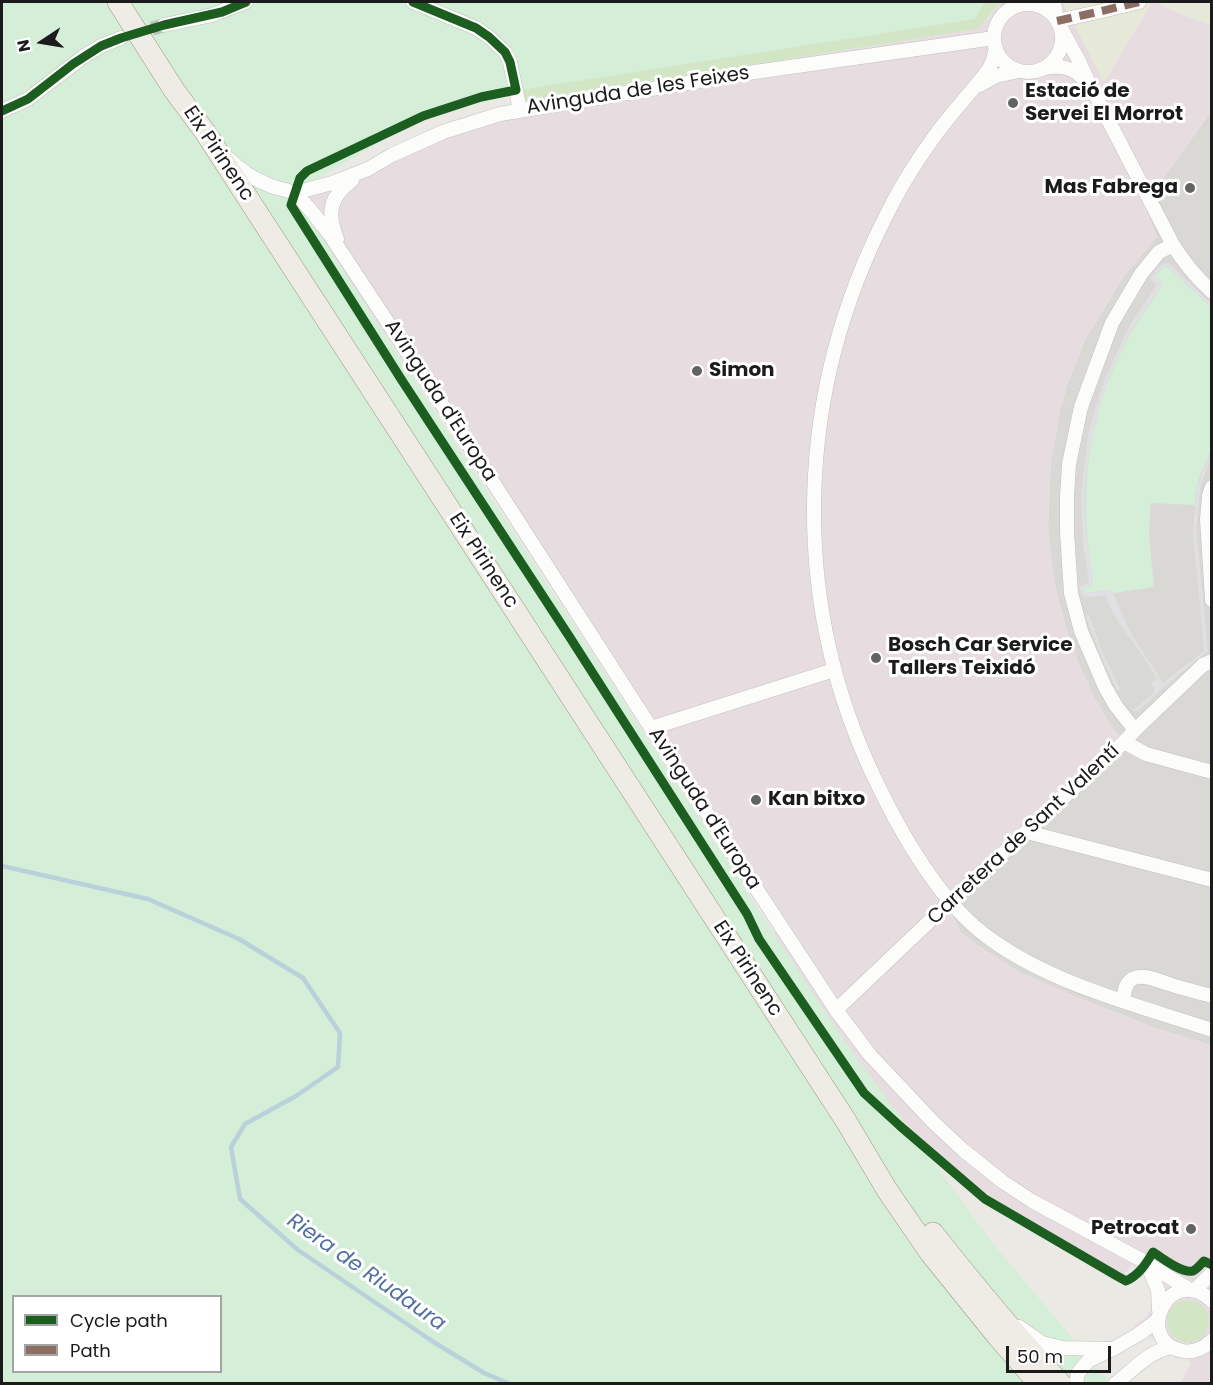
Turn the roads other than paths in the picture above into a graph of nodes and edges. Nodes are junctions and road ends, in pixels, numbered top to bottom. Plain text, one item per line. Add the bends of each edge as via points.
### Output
1 (118, 2) edge
2 (246, 2) edge
3 (412, 2) edge
4 (1054, 2) edge
5 (1139, 2) edge
6 (1023, 3) edge
7 (1059, 24) junction
8 (164, 25) tunnel mouth
9 (121, 38) tunnel mouth
10 (995, 43) junction
11 (1044, 68) junction
12 (1017, 71) junction
13 (1092, 89) junction
14 (969, 94) junction
15 (520, 110) junction
16 (2, 111) edge
17 (205, 132) junction
18 (368, 169) junction
19 (294, 193) junction
20 (1173, 245) junction
21 (351, 267) junction
22 (1212, 292) edge
23 (1211, 493) edge
24 (1212, 600) edge
25 (1212, 661) edge
26 (834, 669) junction
27 (651, 728) junction
28 (1135, 730) junction
29 (1124, 742) junction
30 (1212, 772) edge
31 (1027, 832) junction
32 (1212, 880) edge
33 (951, 901) junction
34 (1212, 996) edge
35 (1123, 1001) junction
36 (836, 1010) junction
37 (1212, 1030) edge
38 (846, 1121) junction
39 (1146, 1263) junction
40 (1212, 1273) edge
41 (948, 1275) junction
42 (1192, 1290) junction
43 (1211, 1297) edge
44 (996, 1310) junction
45 (1159, 1315) junction
46 (1212, 1340) edge
47 (1172, 1347) junction
48 (1113, 1349) junction
49 (1189, 1351) junction
50 (1212, 1356) edge
51 (1134, 1369) junction
52 (1040, 1383) edge
53 (1053, 1383) edge
54 (1061, 1383) edge
55 (1076, 1383) edge
56 (1115, 1383) edge
57 (1130, 1383) edge

1 - 17 main road, Eix Pirinenc
2 - 8 street via 212,15
3 - 15 street via 476,28 505,52
4 - 7 street
5 - 7 street
6 - 7 street via 1042,7
6 - 10 street via 999,21
7 - 11 street via 1062,37 1058,55
7 - 13 street
9 - 16 street via 83,57 28,99
10 - 12 street via 1004,62
10 - 14 street via 989,69
10 - 15 street, Avinguda de les Feixes via 748,73
11 - 12 street
11 - 13 street via 1068,67
12 - 14 street via 996,76
13 - 20 street
14 - 26 street via 939,130 888,211 844,313 832,355 819,428 813,529 817,583
15 - 18 street, Avinguda de les Feixes via 442,132
17 - 19 street, Avinguda d'Europa via 240,169
17 - 38 main road, Eix Pirinenc
18 - 19 street, Avinguda de les Feixes
18 - 21 street, Avinguda d'Europa via 338,193 331,214
19 - 21 street, Avinguda d'Europa
20 - 22 street
20 - 28 street via 1159,252 1140,274 1112,322 1081,407 1067,497 1071,593 1081,631 1105,687
21 - 27 street, Avinguda d'Europa
23 - 24 street via 1207,519
25 - 28 street, Carretera de Sant Valentí via 1203,665
26 - 27 street
26 - 33 street via 857,739 890,809 926,869
27 - 36 street, Avinguda d'Europa
28 - 29 street, Carretera de Sant Valentí
29 - 30 street via 1146,754
29 - 31 street, Carretera de Sant Valentí
31 - 32 street
31 - 33 street, Carretera de Sant Valentí
33 - 35 street via 973,925 1004,948 1034,965
33 - 36 street, Carretera de Sant Valentí
34 - 35 street via 1142,977 1127,983
35 - 37 street
36 - 39 street, Avinguda d'Europa via 905,1094 963,1150 1032,1201
38 - 41 main road, Eix Pirinenc via 887,1190
38 - 44 main road, Eix Pirinenc
39 - 42 street, Avinguda d'Europa
39 - 45 street via 1158,1290
40 - 42 street
41 - 52 main road, Eix Pirinenc
41 - 53 street via 959,1279
42 - 43 street, Avinguda d'Europa
42 - 45 street via 1171,1295
44 - 48 street via 1042,1343 1063,1348
44 - 54 main road, Eix Pirinenc
45 - 47 street via 1160,1331
45 - 48 street via 1139,1334
46 - 49 street
47 - 49 street
47 - 51 street via 1160,1349
48 - 55 street via 1088,1361 1078,1373
49 - 50 street
51 - 56 street
51 - 57 street

